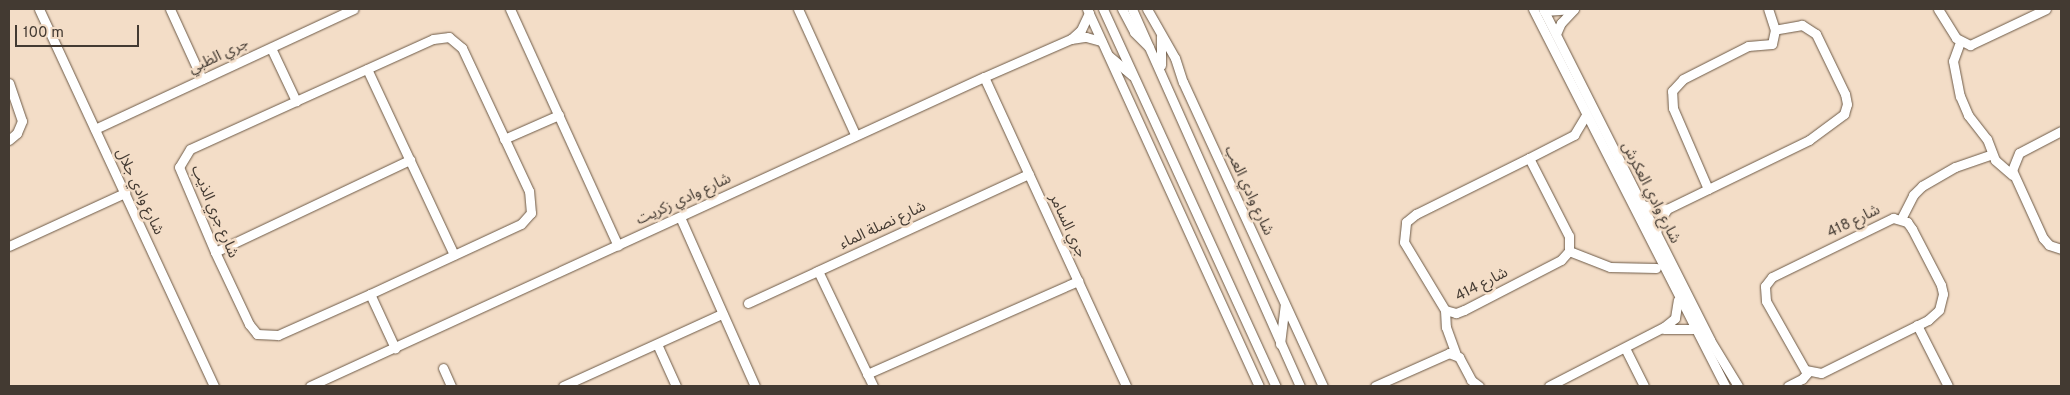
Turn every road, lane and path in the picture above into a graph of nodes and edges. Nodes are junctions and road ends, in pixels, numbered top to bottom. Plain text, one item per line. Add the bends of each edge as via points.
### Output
1 (39, 9) edge
2 (170, 9) edge
3 (354, 9) edge
4 (510, 9) edge
5 (798, 9) edge
6 (1103, 9) edge
7 (1122, 9) edge
8 (1132, 9) edge
9 (1147, 9) edge
10 (1533, 9) edge
11 (1574, 9) edge
12 (1768, 9) edge
13 (1938, 9) edge
14 (2046, 9) edge
15 (1544, 10) edge
16 (342, 11) edge
17 (1088, 11) edge
18 (1775, 30) junction
19 (1556, 34) junction
20 (1161, 36) junction
21 (1070, 39) junction
22 (1102, 41) junction
23 (1960, 42) junction
24 (271, 48) junction
25 (1151, 48) junction
26 (1107, 54) junction
27 (1161, 68) junction
28 (368, 69) junction
29 (1134, 76) junction
30 (984, 77) junction
31 (202, 80) junction
32 (9, 84) edge
33 (296, 101) junction
34 (558, 115) junction
35 (1586, 115) junction
36 (95, 129) junction
37 (2061, 131) edge
38 (855, 134) junction
39 (1574, 135) junction
40 (1596, 135) junction
41 (504, 139) junction
42 (9, 140) edge
43 (1992, 154) junction
44 (1529, 158) junction
45 (410, 160) junction
46 (1029, 174) junction
47 (2012, 175) junction
48 (1708, 189) junction
49 (125, 193) junction
50 (1641, 205) junction
51 (1667, 209) junction
52 (680, 218) junction
53 (1901, 219) junction
54 (1656, 234) junction
55 (9, 246) edge
56 (618, 246) junction
57 (2061, 249) edge
58 (1569, 251) junction
59 (215, 252) junction
60 (454, 255) junction
61 (1656, 268) dead end
62 (818, 271) junction
63 (1078, 281) junction
64 (370, 294) junction
65 (1678, 298) junction
66 (748, 303) dead end
67 (1285, 304) junction
68 (1445, 310) junction
69 (722, 314) junction
70 (1917, 325) junction
71 (1693, 328) junction
72 (1658, 330) junction
73 (656, 344) junction
74 (1280, 344) junction
75 (395, 348) junction
76 (1625, 348) junction
77 (1456, 355) junction
78 (443, 368) dead end
79 (1808, 372) junction
80 (867, 374) junction
81 (1275, 385) edge
82 (214, 386) edge
83 (314, 386) edge
84 (451, 386) edge
85 (563, 386) edge
86 (676, 386) edge
87 (755, 386) edge
88 (873, 386) edge
89 (1126, 386) edge
90 (1259, 386) edge
91 (1300, 386) edge
92 (1322, 386) edge
93 (1375, 386) edge
94 (1479, 386) edge
95 (1549, 386) edge
96 (1644, 386) edge
97 (1724, 386) edge
98 (1738, 386) edge
99 (1788, 386) edge
100 (1948, 386) edge

1 - 36 street, شارع وادي جلال
2 - 31 street
3 - 16 street, جري الظبي
4 - 34 street
5 - 38 street
6 - 29 street
7 - 25 street via 1137,37
8 - 25 street, شارع وادي العب
9 - 20 street, شارع وادي العب
10 - 35 street, شارع وادي العكرش
11 - 15 street
11 - 19 street
12 - 18 street
13 - 23 street
14 - 23 street via 1976,44
15 - 19 street, شارع وادي العكرش
16 - 24 street, جري الظبي
17 - 21 street, شارع وادي زكريت via 1081,30
17 - 22 street
18 - 48 street via 1772,44 1748,46 1683,79 1672,91 1673,108
18 - 48 street via 1796,24 1812,30 1845,94 1844,114 1823,133
19 - 50 street, شارع وادي العكرش
20 - 27 street
20 - 67 street, شارع وادي العب via 1175,58
21 - 22 street, شارع وادي زكريت via 1086,37
21 - 30 street, شارع وادي زكريت
22 - 26 street
23 - 43 street via 1953,61 1956,86 1968,115 1986,138
24 - 31 street, جري الظبي
24 - 33 street
25 - 27 street, شارع وادي العب
26 - 29 street
26 - 90 street
27 - 74 street, شارع وادي العب
28 - 33 street, شارع جري الذيب
28 - 41 street, شارع جري الذيب via 433,39 450,38 462,48
28 - 45 street
29 - 81 street
30 - 38 street, شارع وادي زكريت
30 - 46 street, جري السامر
31 - 36 street, جري الظبي
32 - 42 street via 22,121 17,133
33 - 59 street, شارع جري الذيب via 190,150 181,160 180,174
34 - 41 street
34 - 56 street
35 - 39 street
35 - 40 street, شارع وادي العكرش
36 - 49 street, شارع وادي جلال
37 - 47 street via 2019,153 2013,162
38 - 52 street, شارع وادي زكريت
39 - 40 street, شارع 414
39 - 44 street, شارع 414
40 - 65 street, شارع وادي العكرش
41 - 60 street, شارع جري الذيب via 532,198 530,212 521,224
43 - 47 street via 2001,168
43 - 53 street via 1955,167 1922,186 1913,195
44 - 58 street via 1568,236
44 - 68 street, شارع 414 via 1406,222 1404,242
45 - 59 street
45 - 60 street
46 - 62 street, شارع نصلة الماء
46 - 63 street, جري السامر
47 - 57 street via 2043,238 2049,245
48 - 51 street
49 - 55 street
49 - 82 street, شارع وادي جلال
50 - 51 street
50 - 54 street, شارع وادي العكرش
51 - 54 street via 1658,223
52 - 56 street, شارع وادي زكريت
52 - 69 street
53 - 70 street, شارع 418 via 1912,228 1943,294 1939,310
53 - 79 street, شارع 418 via 1885,221 1768,281 1764,293 1766,300 1802,367
54 - 98 street, شارع وادي العكرش via 1710,340
56 - 75 street, شارع وادي زكريت
58 - 61 street via 1610,267
58 - 68 street, شارع 414 via 1560,260 1464,310 1456,313
59 - 64 street, شارع جري الذيب via 252,330 264,337 278,335
60 - 64 street, شارع جري الذيب
62 - 66 street, شارع نصلة الماء
62 - 80 street
63 - 80 street
63 - 89 street, جري السامر
64 - 75 street
65 - 71 street, شارع وادي العكرش
65 - 72 street via 1675,318
67 - 74 street
67 - 92 street, شارع وادي العب
68 - 77 street via 1446,327
69 - 73 street
69 - 87 street
70 - 79 street, شارع 418 via 1821,373
70 - 100 street
71 - 72 street
71 - 97 street, شارع وادي العكرش
72 - 76 street
73 - 85 street
73 - 86 street
74 - 91 street, شارع وادي العب
75 - 83 street, شارع وادي زكريت
76 - 95 street
76 - 96 street
77 - 93 street via 1444,354
77 - 94 street via 1471,380
78 - 84 street
79 - 99 street, شارع 418
80 - 88 street

